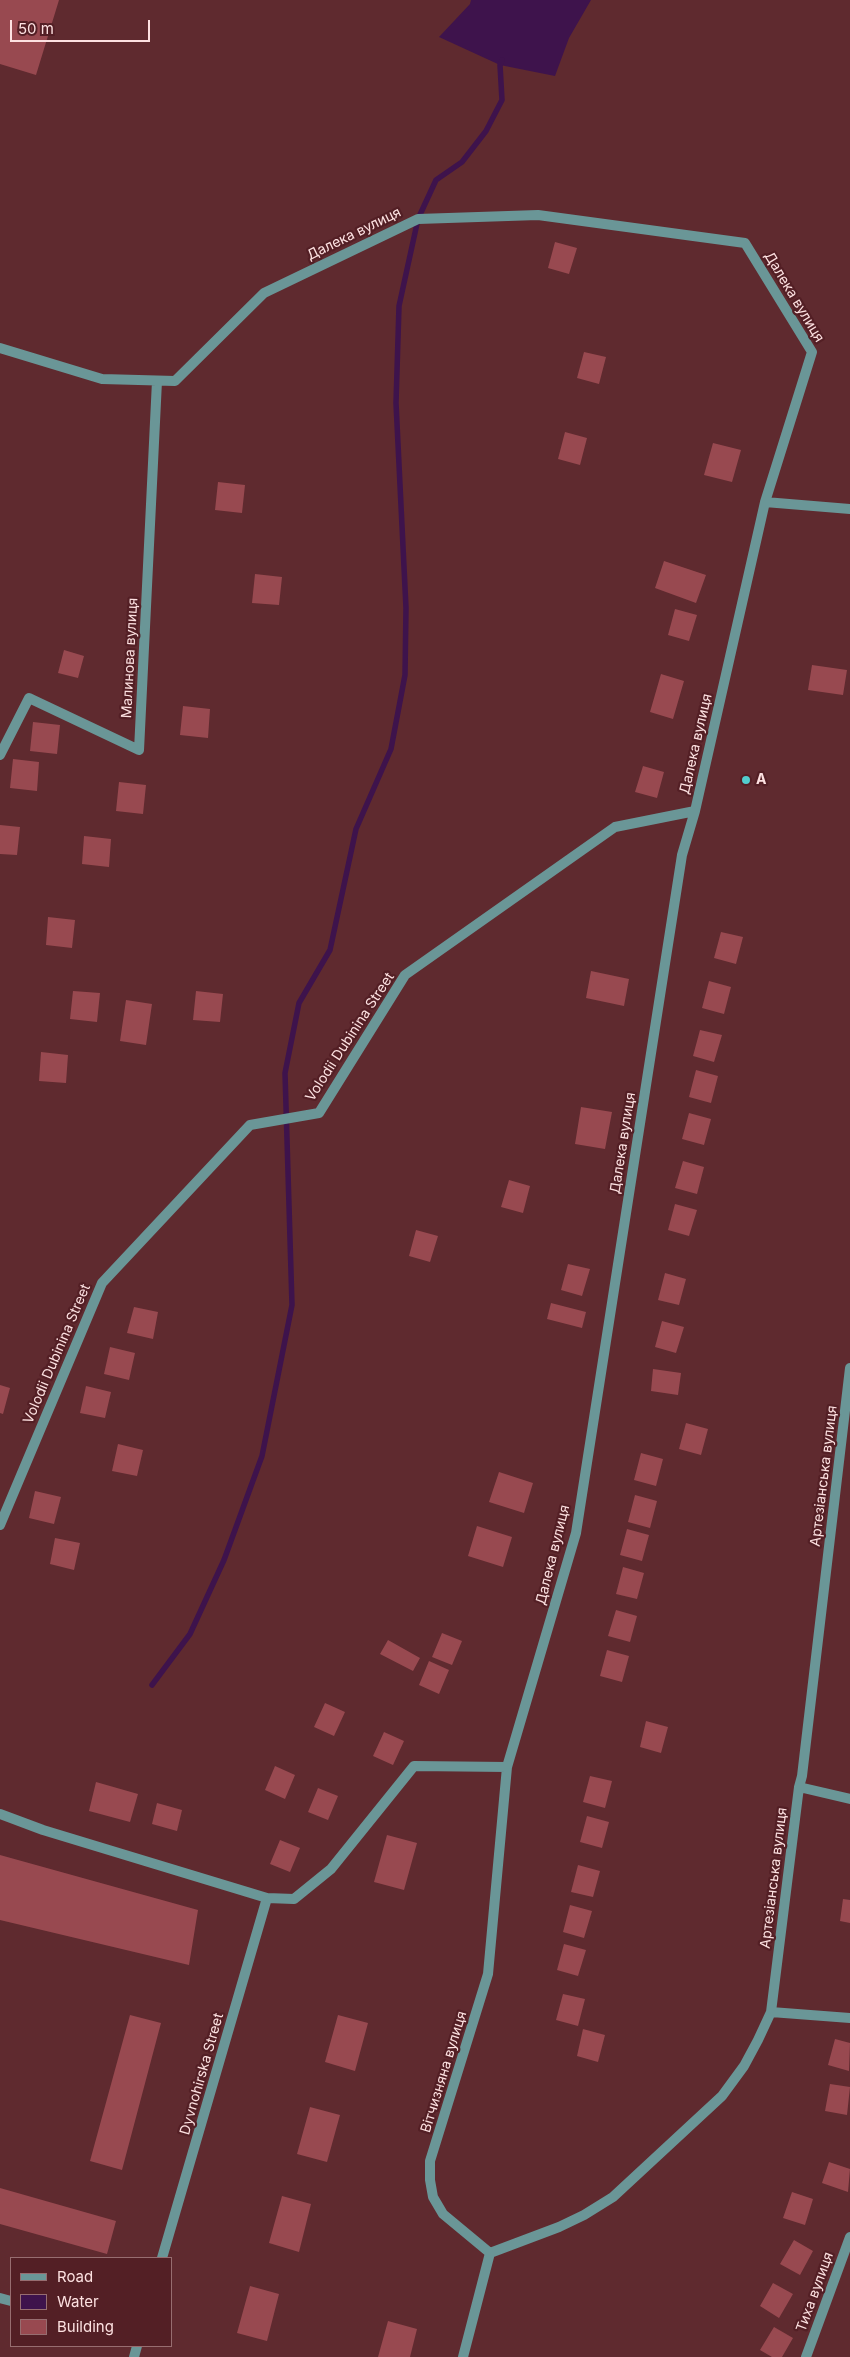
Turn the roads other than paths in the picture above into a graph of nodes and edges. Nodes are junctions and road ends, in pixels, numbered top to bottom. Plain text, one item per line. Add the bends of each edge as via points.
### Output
1 (0, 348) edge
2 (157, 381) junction
3 (765, 502) junction
4 (850, 509) edge
5 (0, 755) edge
6 (695, 811) junction
7 (850, 1368) edge
8 (0, 1525) edge
9 (507, 1767) junction
10 (799, 1787) junction
11 (850, 1799) edge
12 (0, 1814) edge
13 (267, 1898) junction
14 (770, 2012) junction
15 (850, 2018) edge
16 (850, 2237) edge
17 (490, 2253) junction
18 (162, 2257) edge
19 (463, 2357) edge
20 (806, 2357) edge

1 - 2 street, Далека вулиця via 102,379
2 - 3 street, Далека вулиця via 175,381 264,293 418,219 538,215 745,243 812,352
2 - 5 street, Малинова вулиця via 139,750 29,698
3 - 4 street
3 - 6 street, Далека вулиця
6 - 8 street, Volodii Dubinina Street via 615,827 405,975 319,1112 250,1125 102,1282
6 - 9 street, Далека вулиця via 682,855 576,1533
7 - 10 street, Артезіанська вулиця
9 - 13 street via 414,1766 331,1869 294,1899
9 - 17 street, Вітчизняна вулиця via 488,1974 430,2161 433,2197 443,2214
10 - 11 street
10 - 14 street, Артезіанська вулиця
12 - 13 street via 42,1830
13 - 18 street, Dyvnohirska Street
14 - 15 street
14 - 17 street, Артезіанська вулиця via 748,2058 722,2096 613,2197 567,2223
16 - 20 street, Тиха вулиця
17 - 19 street

